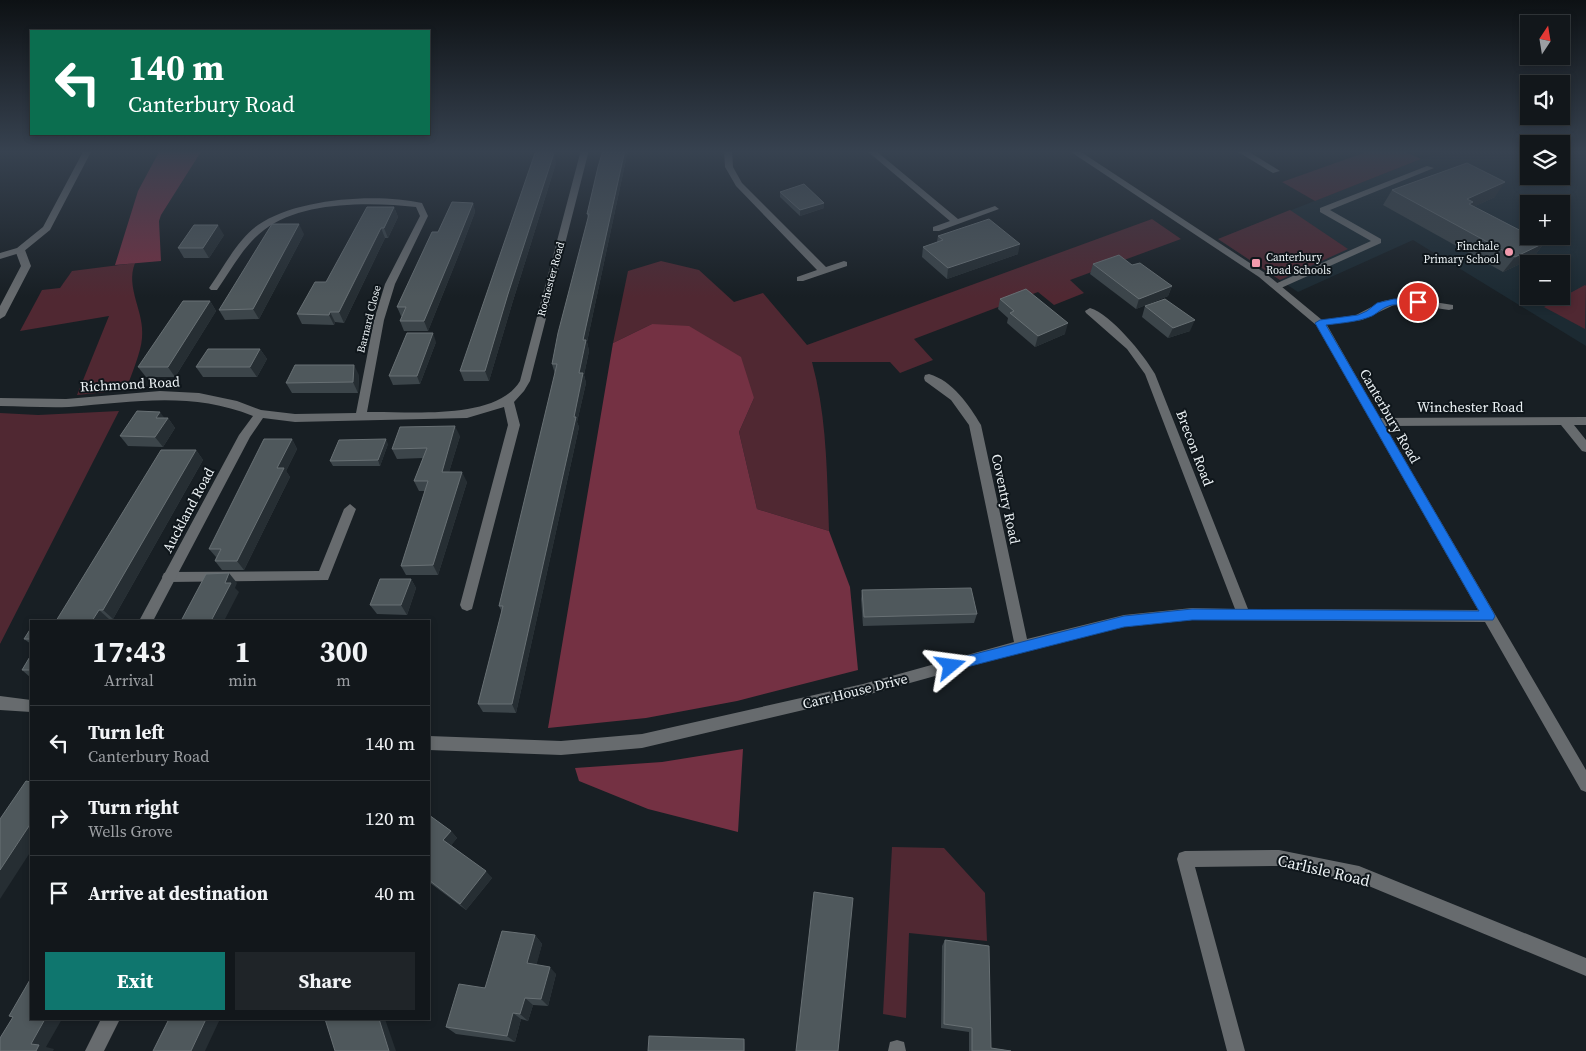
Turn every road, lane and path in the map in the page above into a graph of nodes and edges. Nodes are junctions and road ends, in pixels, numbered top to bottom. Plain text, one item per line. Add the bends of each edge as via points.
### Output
1 (62, 199) edge
2 (572, 199) edge
3 (754, 199) edge
4 (929, 199) edge
5 (1146, 199) edge
6 (1351, 199) edge
7 (995, 209) dead end
8 (956, 222) junction
9 (936, 229) dead end
10 (20, 250) junction
11 (0, 256) edge
12 (844, 264) dead end
13 (824, 271) junction
14 (800, 279) dead end
15 (1278, 286) junction
16 (214, 288) dead end
17 (1449, 307) dead end
18 (1090, 311) dead end
19 (0, 316) edge
20 (1320, 323) junction
21 (930, 378) dead end
22 (508, 401) junction
23 (0, 402) edge
24 (260, 414) junction
25 (361, 416) junction
26 (1564, 421) junction
27 (1586, 421) edge
28 (1377, 422) junction
29 (1586, 448) edge
30 (350, 509) dead end
31 (169, 577) junction
32 (467, 605) dead end
33 (1244, 615) junction
34 (1489, 616) junction
35 (147, 620) edge
36 (1022, 646) junction
37 (0, 703) edge
38 (30, 706) edge
39 (430, 743) edge
40 (1586, 785) edge
41 (1586, 967) edge
42 (111, 1020) edge
43 (94, 1051) edge
44 (1236, 1051) edge

1 - 10 street via 47,228
2 - 22 street, Rochester Road via 525,381 519,392
3 - 13 street
4 - 8 street
5 - 15 street, Canterbury Road
6 - 15 street via 1323,210 1378,241
7 - 8 street
8 - 9 street
10 - 11 street
10 - 19 street via 26,266
12 - 13 street
13 - 14 street
15 - 20 street, Canterbury Road
16 - 25 street, Barnard Close via 244,244 262,226 288,213 322,206 378,202 397,201 419,206 424,216 390,284
17 - 20 street via 1394,302 1380,305 1359,317
18 - 33 street, Brecon Road via 1140,355 1150,374
20 - 28 street, Canterbury Road
21 - 36 street, Coventry Road via 946,386 975,425
22 - 25 street, Rochester Road via 490,410 467,414
22 - 32 street via 514,425
23 - 24 street, Richmond Road via 66,403 160,395 200,397
24 - 25 street, Rochester Road via 295,418
24 - 31 street, Auckland Road via 245,435
26 - 27 street, Winchester Road
26 - 28 street, Winchester Road
26 - 29 street
28 - 34 street, Canterbury Road
30 - 31 street via 323,576
31 - 35 street, Auckland Road
33 - 34 street, Carr House Drive
33 - 36 street, Carr House Drive via 1192,614 1124,621
34 - 40 street, Canterbury Road
36 - 39 street, Carr House Drive via 863,690 642,741 562,748
37 - 38 street
41 - 44 street, Carlisle Road via 1359,874 1279,858 1184,859
42 - 43 street

